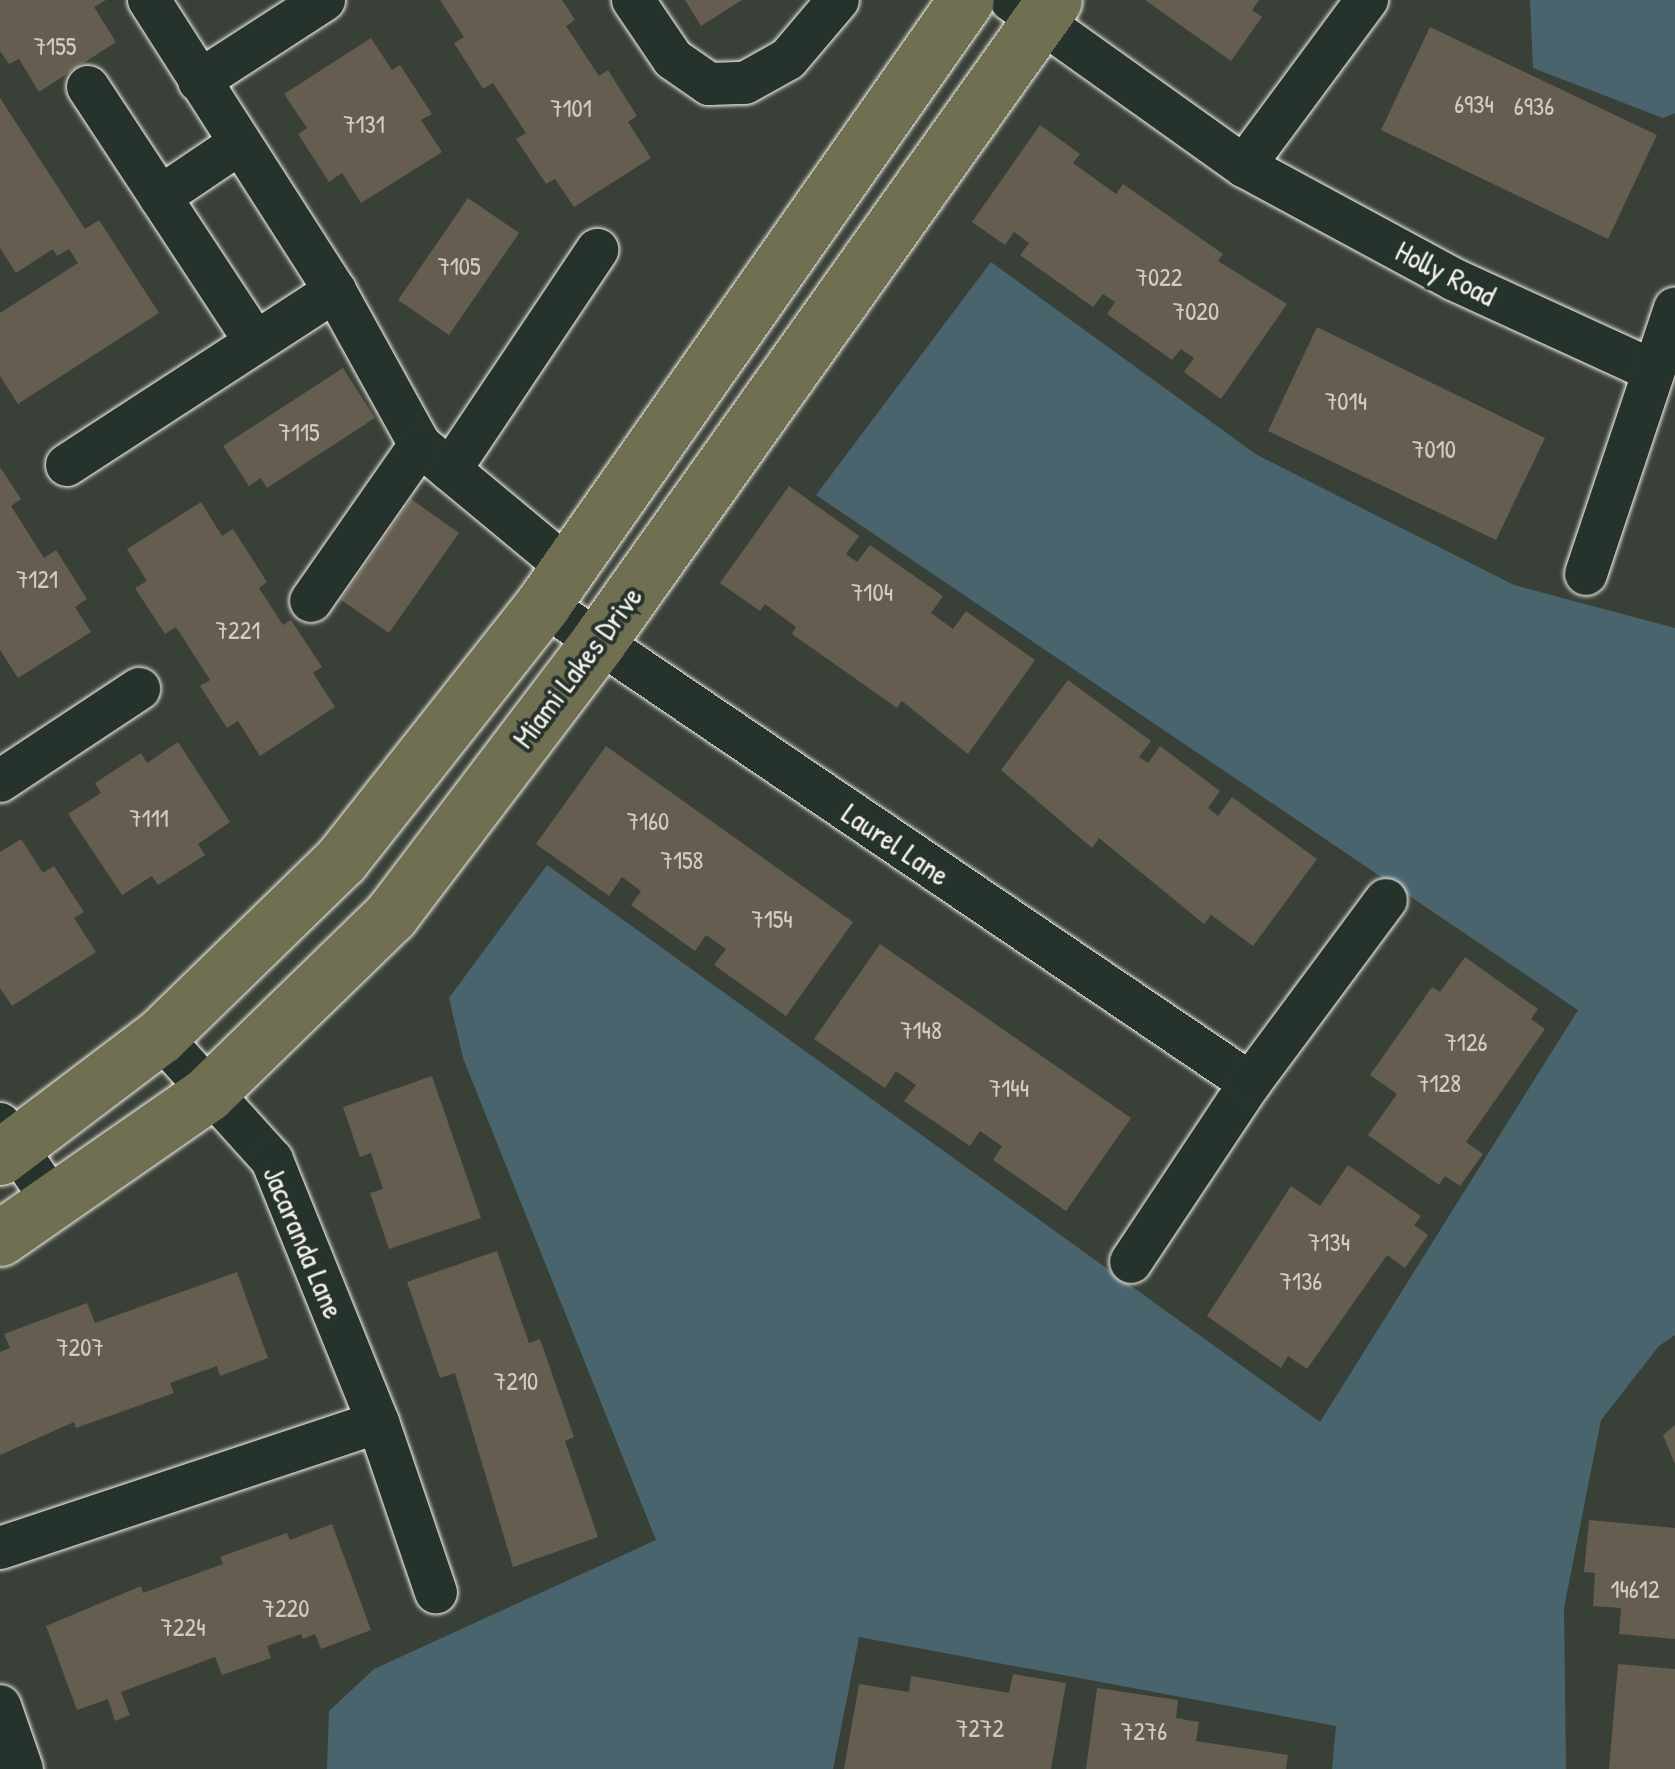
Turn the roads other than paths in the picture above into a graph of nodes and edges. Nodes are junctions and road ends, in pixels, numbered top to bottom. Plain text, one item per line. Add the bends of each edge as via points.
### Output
1 (149, 0) edge
2 (324, 0) edge
3 (633, 0) edge
4 (838, 0) edge
5 (966, 0) edge
6 (1367, 0) edge
7 (1035, 7) edge
8 (199, 81) junction
9 (88, 88) dead end
10 (238, 145) junction
11 (1244, 166) junction
12 (160, 197) junction
13 (596, 250) dead end
14 (335, 291) junction
15 (1675, 308) edge
16 (254, 341) junction
17 (1652, 370) junction
18 (435, 458) junction
19 (67, 465) dead end
20 (1586, 574) dead end
21 (555, 586) junction
22 (311, 601) dead end
23 (598, 642) junction
24 (139, 689) dead end
25 (0, 780) edge
26 (1386, 900) dead end
27 (160, 1036) junction
28 (1250, 1083) junction
29 (207, 1094) junction
30 (5, 1142) edge
31 (54, 1204) junction
32 (0, 1238) edge
33 (1131, 1262) dead end
34 (378, 1422) junction
35 (0, 1548) edge
36 (436, 1592) dead end
37 (0, 1706) edge
38 (22, 1769) edge

1 - 8 street
2 - 8 street
3 - 4 street via 672,59 709,84 745,83 788,58
5 - 21 main road
6 - 11 street
7 - 11 street, Holly Road
7 - 23 main road, Miami Lakes Drive
8 - 10 street
9 - 12 street
10 - 12 street
10 - 14 street
11 - 17 street, Holly Road via 1455,280
12 - 16 street
13 - 18 street
14 - 16 street
14 - 18 street
15 - 17 street
16 - 19 street
17 - 20 street
18 - 21 street, Laurel Lane
18 - 22 street
21 - 23 street, Laurel Lane
21 - 27 main road via 341,860
23 - 28 street, Laurel Lane
23 - 29 main road, Miami Lakes Drive via 391,915
24 - 25 street
26 - 28 street
27 - 29 street, Jacaranda Lane
27 - 30 main road
28 - 33 street
29 - 31 main road, Miami Lakes Drive
29 - 34 street, Jacaranda Lane via 272,1160
30 - 31 street
31 - 32 main road, Miami Lakes Drive
34 - 35 street
34 - 36 street, Jacaranda Lane
37 - 38 street

